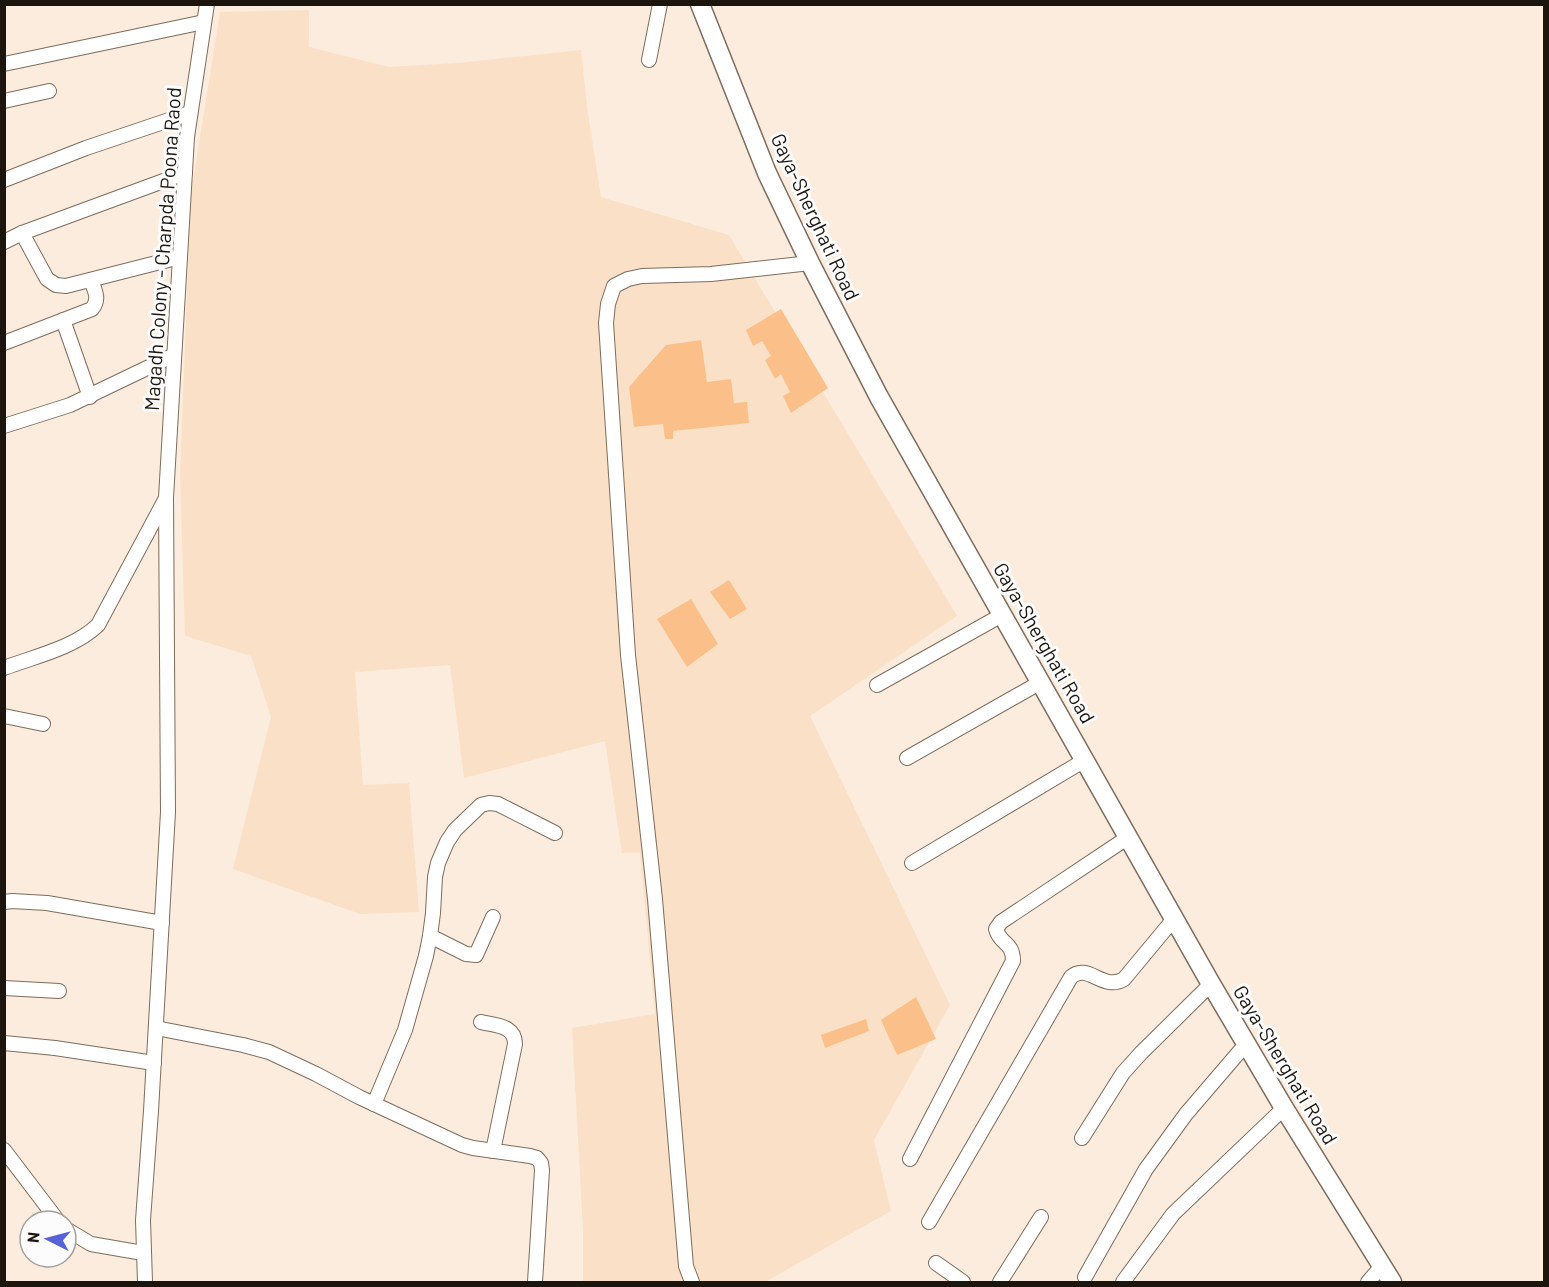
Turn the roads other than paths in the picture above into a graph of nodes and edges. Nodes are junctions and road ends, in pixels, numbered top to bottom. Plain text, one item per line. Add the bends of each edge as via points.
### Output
1 (207, 4) edge
2 (660, 4) edge
3 (700, 4) edge
4 (204, 22) junction
5 (649, 60) dead end
6 (4, 64) edge
7 (49, 91) dead end
8 (4, 101) edge
9 (190, 113) junction
10 (185, 173) junction
11 (4, 180) edge
12 (22, 233) junction
13 (4, 242) edge
14 (180, 257) junction
15 (810, 263) junction
16 (92, 280) junction
17 (63, 320) junction
18 (4, 343) edge
19 (174, 355) junction
20 (90, 397) junction
21 (4, 426) edge
22 (166, 498) junction
23 (1002, 615) junction
24 (4, 668) edge
25 (1041, 682) junction
26 (877, 685) dead end
27 (4, 716) edge
28 (43, 724) dead end
29 (907, 758) dead end
30 (1085, 760) junction
31 (555, 833) dead end
32 (1127, 838) junction
33 (912, 863) dead end
34 (4, 902) edge
35 (494, 916) dead end
36 (1173, 920) junction
37 (162, 923) junction
38 (430, 936) junction
39 (1210, 984) junction
40 (4, 988) edge
41 (59, 991) dead end
42 (481, 1022) dead end
43 (156, 1028) junction
44 (4, 1043) edge
45 (1246, 1044) junction
46 (154, 1063) junction
47 (374, 1104) junction
48 (1284, 1108) junction
49 (1082, 1138) dead end
50 (4, 1150) edge
51 (493, 1151) junction
52 (910, 1159) dead end
53 (49, 1209) edge
54 (1041, 1217) dead end
55 (929, 1222) dead end
56 (78, 1236) edge
57 (143, 1253) junction
58 (936, 1263) dead end
59 (1382, 1266) junction
60 (1085, 1278) dead end
61 (145, 1282) edge
62 (536, 1282) edge
63 (692, 1282) edge
64 (963, 1282) edge
65 (1000, 1282) edge
66 (1122, 1282) edge
67 (1368, 1282) edge
68 (1392, 1282) edge

1 - 4 street, Magadh Colony - Charpda Poona Raod
2 - 5 street
3 - 15 main road, Gaya-Sherghati Road via 767,173
4 - 6 street
4 - 9 street, Magadh Colony - Charpda Poona Raod
7 - 8 street
9 - 10 street, Magadh Colony - Charpda Poona Raod
9 - 11 street
10 - 12 street
10 - 14 street, Magadh Colony - Charpda Poona Raod
12 - 13 street
12 - 16 street via 47,279 66,286
14 - 16 street
14 - 19 street, Magadh Colony - Charpda Poona Raod
15 - 23 main road, Gaya-Sherghati Road via 879,397
15 - 63 street via 627,279 614,286 608,304 606,323 628,655 655,899 686,1266
16 - 17 street via 96,304
17 - 18 street
17 - 20 street
19 - 20 street
19 - 22 street, Magadh Colony - Charpda Poona Raod
20 - 21 street
22 - 24 street via 98,625 77,641
22 - 37 street, Magadh Colony - Charpda Poona Raod via 168,812
23 - 25 main road, Gaya-Sherghati Road
23 - 26 street
25 - 29 street
25 - 30 main road, Gaya-Sherghati Road
27 - 28 street
30 - 32 main road, Gaya-Sherghati Road
30 - 33 street
31 - 38 street via 498,804 481,805 455,830 438,863
32 - 36 main road, Gaya-Sherghati Road
32 - 52 street via 1000,922 998,936 1013,952 1013,961
34 - 37 street via 47,903
35 - 38 street via 476,955
36 - 39 main road, Gaya-Sherghati Road
36 - 55 street via 1118,983 1081,972 1071,977
37 - 43 street, Magadh Colony - Charpda Poona Raod
38 - 47 street via 405,1030
39 - 45 main road, Gaya-Sherghati Road
39 - 49 street via 1123,1073
40 - 41 street
42 - 51 street via 505,1028 515,1036
43 - 46 street, Magadh Colony - Charpda Poona Raod
43 - 47 street via 269,1052
44 - 46 street
45 - 48 main road, Gaya-Sherghati Road
45 - 60 street via 1186,1114 1146,1169
46 - 57 street, Magadh Colony - Charpda Poona Raod
47 - 51 street via 462,1145
48 - 59 main road, Gaya-Sherghati Road
48 - 66 street via 1173,1214
50 - 53 street
51 - 62 street via 530,1156 541,1163
54 - 65 street
56 - 57 street via 91,1244
57 - 61 street, Magadh Colony - Charpda Poona Raod
58 - 64 street
59 - 67 street
59 - 68 main road, Gaya-Sherghati Road

